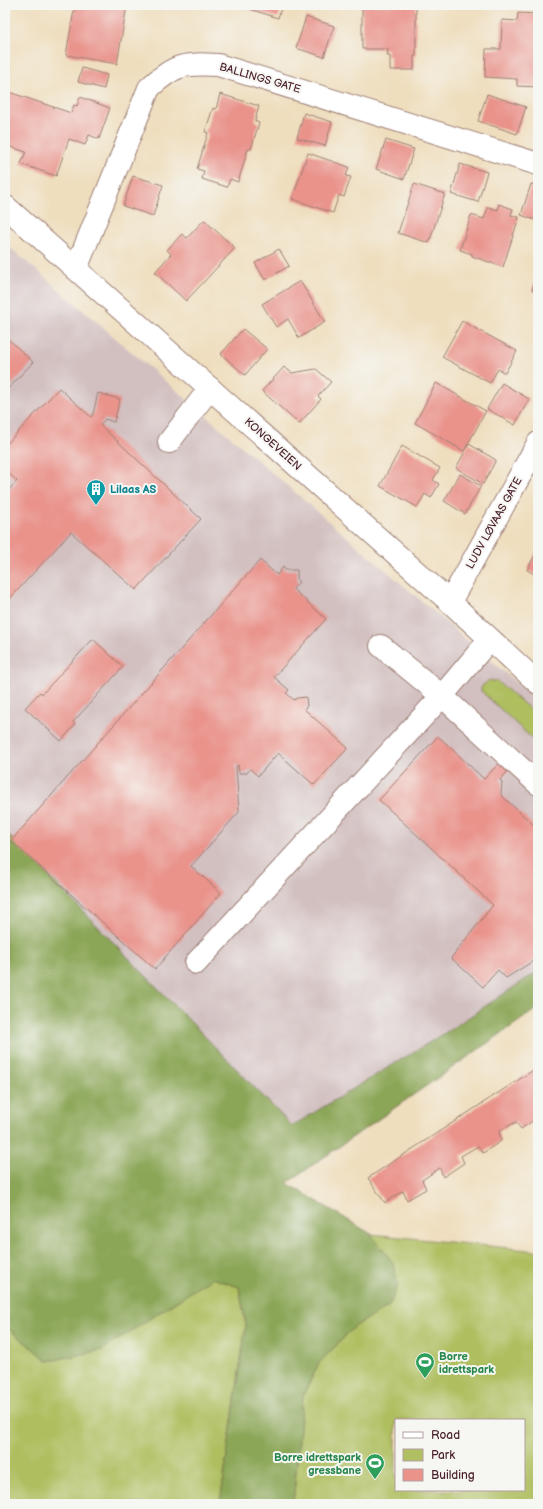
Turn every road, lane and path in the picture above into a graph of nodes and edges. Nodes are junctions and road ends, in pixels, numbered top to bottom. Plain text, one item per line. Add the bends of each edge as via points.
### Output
1 (538, 164) edge
2 (5, 206) edge
3 (76, 269) junction
4 (210, 388) junction
5 (168, 442) dead end
6 (538, 443) edge
7 (450, 602) junction
8 (489, 640) junction
9 (381, 646) dead end
10 (538, 684) edge
11 (442, 696) junction
12 (538, 784) edge
13 (196, 963) dead end

1 - 3 street, BALLINGS GATE via 218,65 190,63 166,73 149,88
2 - 3 street, KONGEVEIEN
3 - 4 street, KONGEVEIEN
4 - 5 street
4 - 7 street, KONGEVEIEN
6 - 7 street, LUDV LØVAAS GATE
7 - 8 street, KONGEVEIEN
8 - 10 street, KONGEVEIEN
8 - 11 street
9 - 11 street
11 - 12 street
11 - 13 street

